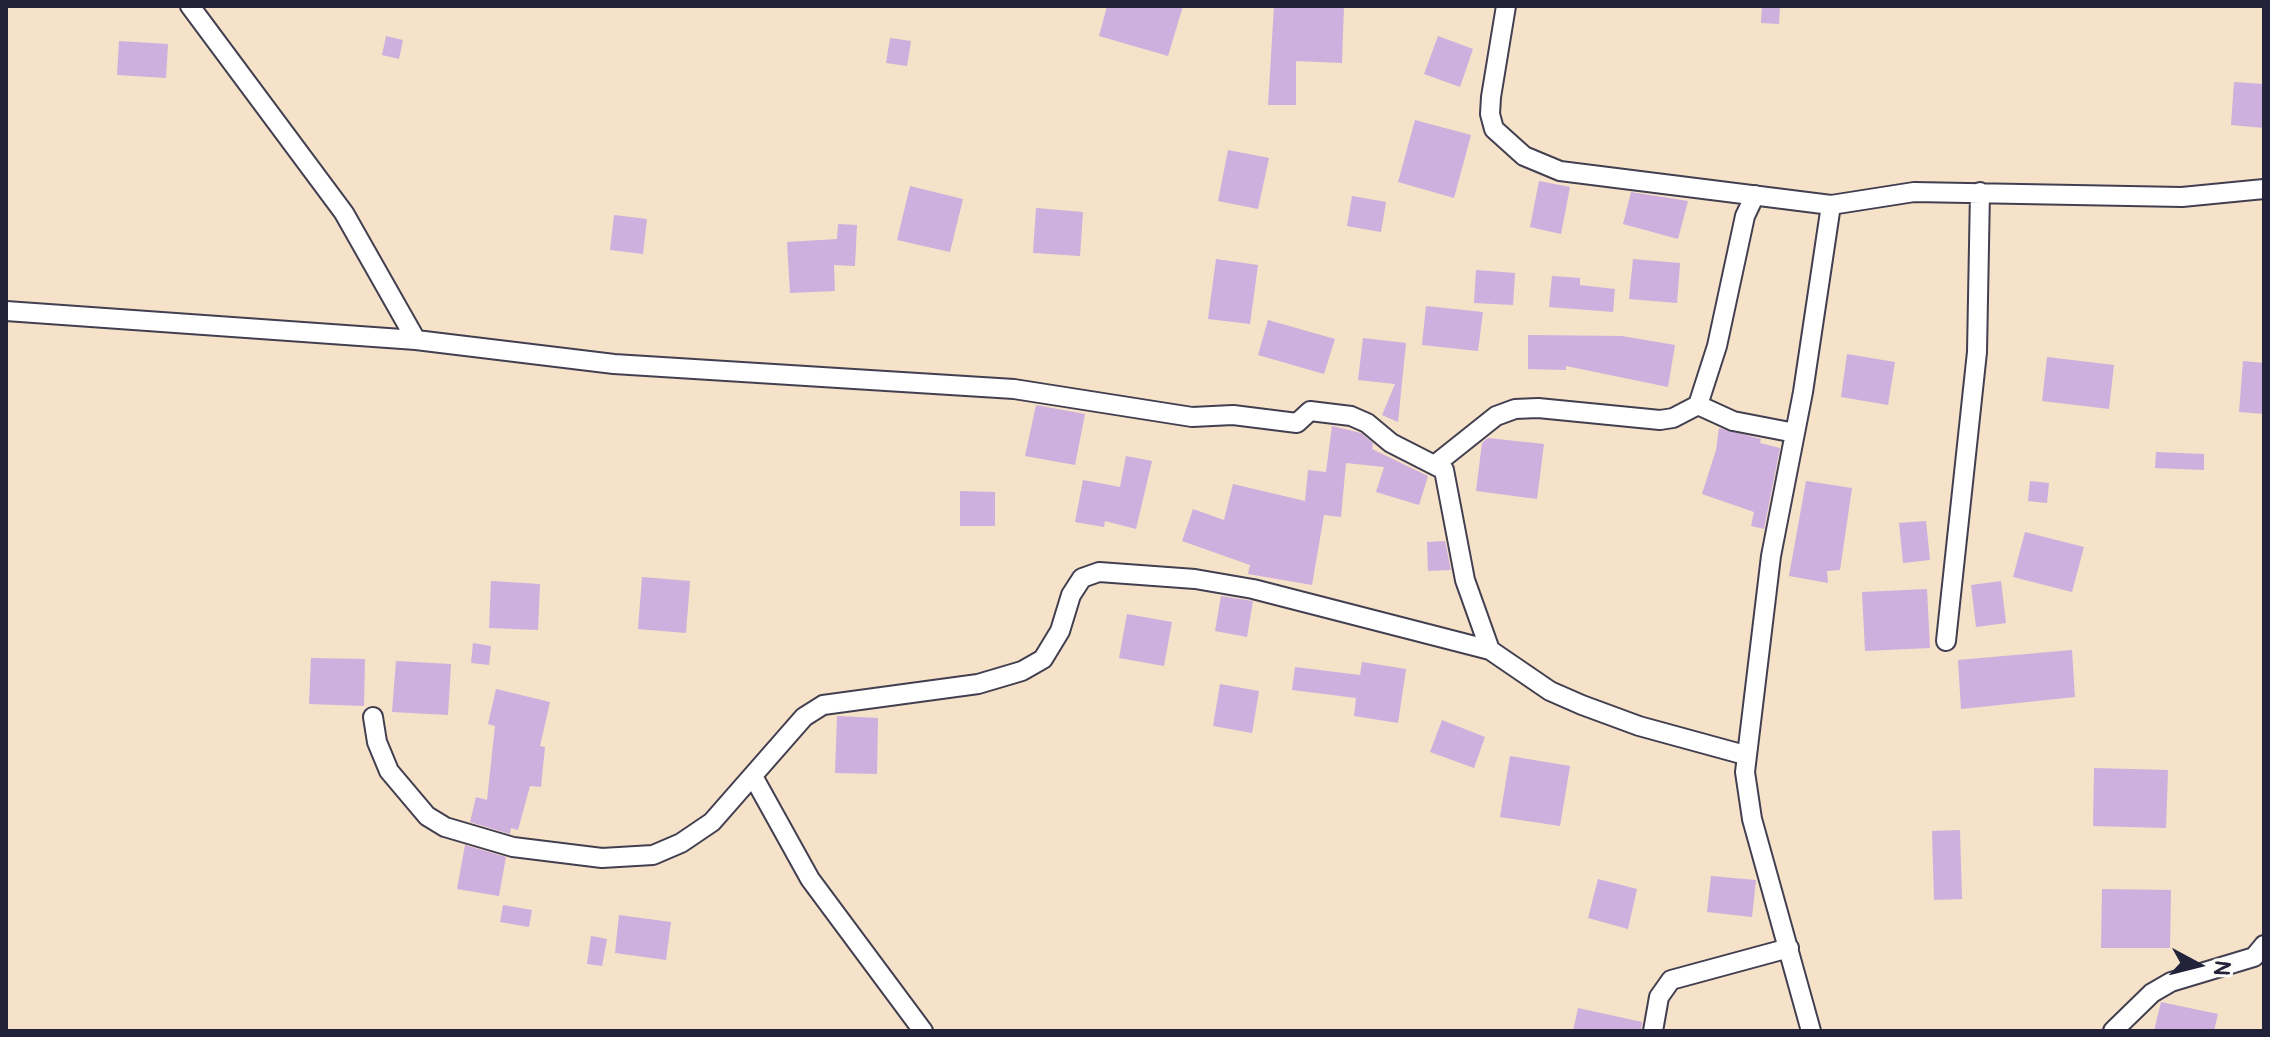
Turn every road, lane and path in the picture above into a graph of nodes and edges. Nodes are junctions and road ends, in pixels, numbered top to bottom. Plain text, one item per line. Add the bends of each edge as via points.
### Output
1 (190, 6) edge
2 (1506, 6) edge
3 (2264, 189) edge
4 (1980, 192) junction
5 (1755, 195) junction
6 (1831, 205) junction
7 (6, 311) edge
8 (416, 340) junction
9 (1698, 405) junction
10 (1795, 433) junction
11 (1437, 463) junction
12 (1946, 641) dead end
13 (1490, 650) junction
14 (373, 717) dead end
15 (1745, 755) junction
16 (754, 778) junction
17 (2264, 945) edge
18 (1789, 948) junction
19 (923, 1031) edge
20 (1653, 1031) edge
21 (1811, 1031) edge
22 (2113, 1031) edge

1 - 8 street via 344,213
2 - 5 street via 1490,114 1494,129 1524,156 1560,171
3 - 4 street via 2182,197
4 - 6 street via 1901,193
4 - 12 street via 1977,352
5 - 6 street
5 - 9 street via 1745,216
6 - 10 street
7 - 8 street
8 - 11 street via 614,364 1014,389 1192,417 1233,415 1297,423 1310,411 1351,416 1391,443
9 - 10 street via 1733,421
9 - 11 street via 1660,420 1515,409 1496,416
10 - 15 street via 1771,556
11 - 13 street via 1449,487 1465,580
13 - 15 street via 1550,691 1582,705
13 - 16 street via 1253,589 1099,572 1082,578 1071,595 1060,631 1043,659 978,684 823,705 804,717
14 - 16 street via 389,771 427,816 458,833 513,847 602,858 653,855 712,822
15 - 18 street via 1752,819
16 - 19 street via 810,879
17 - 22 street via 2254,957 2171,982
18 - 20 street via 1671,980 1659,997
18 - 21 street

